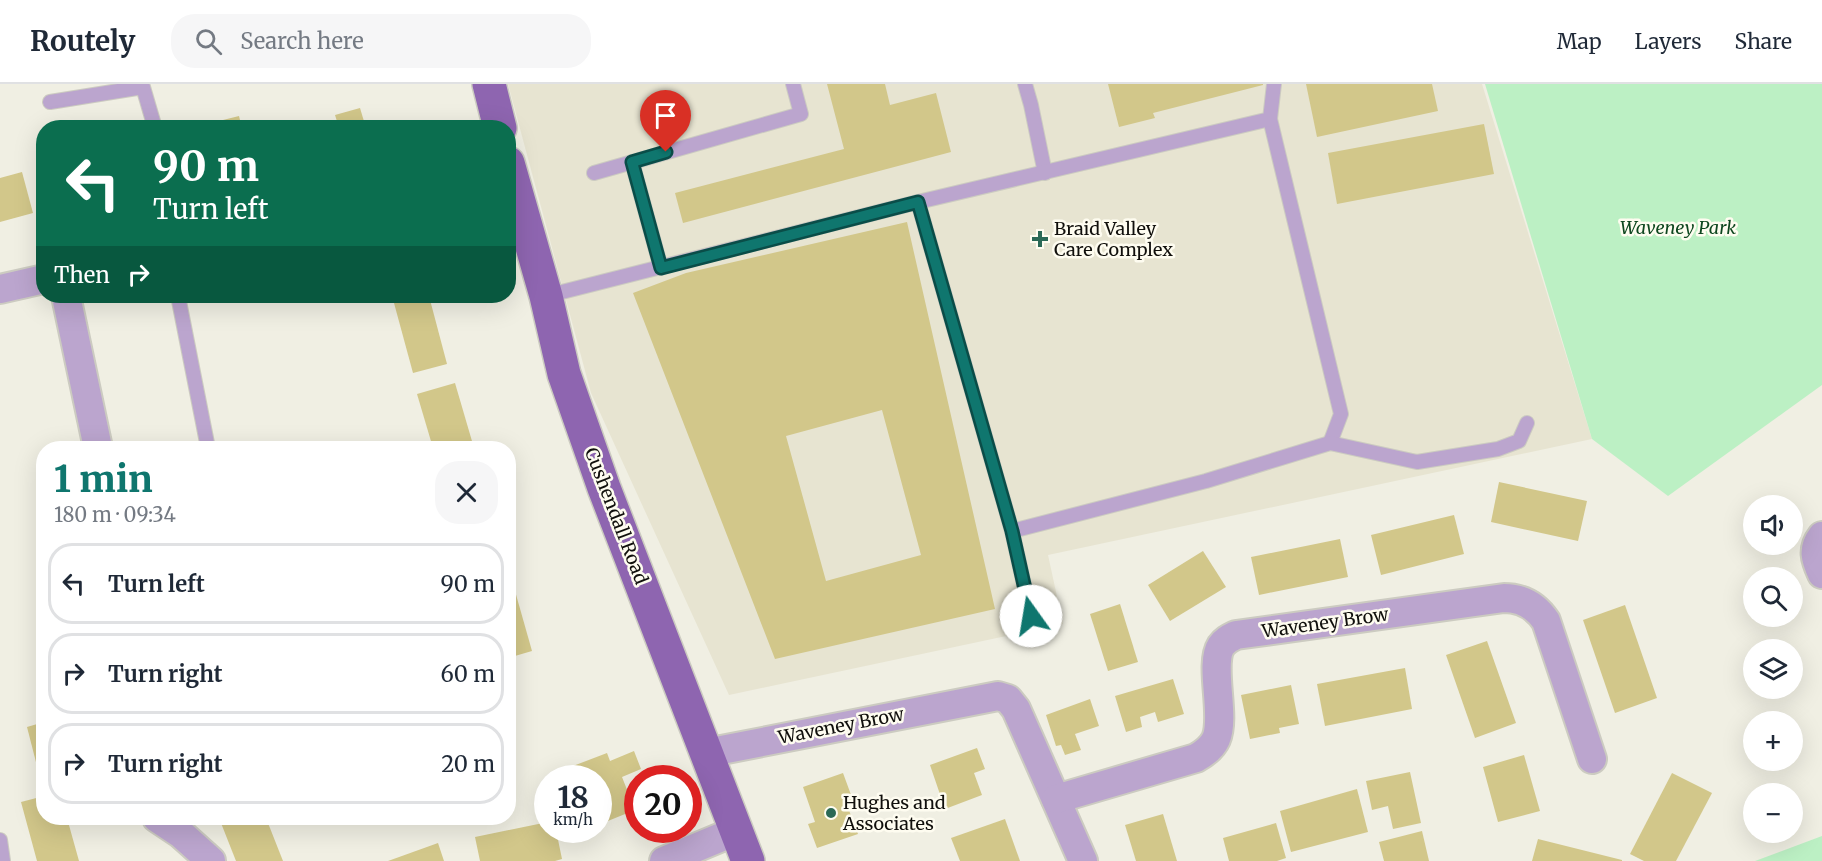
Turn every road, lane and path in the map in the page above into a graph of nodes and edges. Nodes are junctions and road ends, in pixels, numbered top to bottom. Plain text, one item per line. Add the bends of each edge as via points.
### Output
1 (489, 84) edge
2 (793, 84) edge
3 (1025, 84) edge
4 (1274, 84) edge
5 (50, 102) dead end
6 (1270, 119) junction
7 (153, 120) edge
8 (498, 120) edge
9 (632, 162) junction
10 (594, 173) dead end
11 (1045, 173) junction
12 (516, 191) edge
13 (918, 202) junction
14 (661, 268) junction
15 (36, 281) edge
16 (0, 289) edge
17 (546, 296) junction
18 (68, 303) edge
19 (179, 303) edge
20 (1527, 423) dead end
21 (97, 441) edge
22 (207, 441) edge
23 (1330, 443) junction
24 (1012, 531) junction
25 (1822, 536) edge
26 (1822, 574) edge
27 (1031, 616) dead end
28 (706, 753) junction
29 (1592, 759) dead end
30 (1056, 799) junction
31 (168, 825) edge
32 (736, 831) junction
33 (0, 840) edge
34 (3, 861) edge
35 (211, 861) edge
36 (664, 861) edge
37 (748, 861) edge
38 (1083, 861) edge

1 - 8 main road
2 - 9 lane via 801,114
3 - 11 lane
4 - 6 lane
5 - 7 lane via 143,87
6 - 11 lane
6 - 23 lane via 1341,414
9 - 10 lane
9 - 14 lane
11 - 13 lane
12 - 17 main road, Cushendall Road
13 - 14 lane
13 - 24 lane
14 - 17 lane
15 - 16 street
17 - 28 main road, Cushendall Road via 564,374
18 - 21 street
19 - 22 lane
20 - 23 lane via 1519,441 1498,449 1417,462
23 - 24 lane via 1206,481
24 - 27 lane
25 - 26 street via 1815,549
28 - 30 street, Waveney Brow via 998,696 1008,699 1016,709
28 - 32 main road, Cushendall Road
29 - 30 street, Waveney Brow via 1546,621 1529,604 1504,598 1228,638 1220,647 1218,659 1219,729 1208,751 1196,758
30 - 38 street, Waveney Brow
31 - 35 street
32 - 36 street
32 - 37 main road, Cushendall Road
33 - 34 lane

